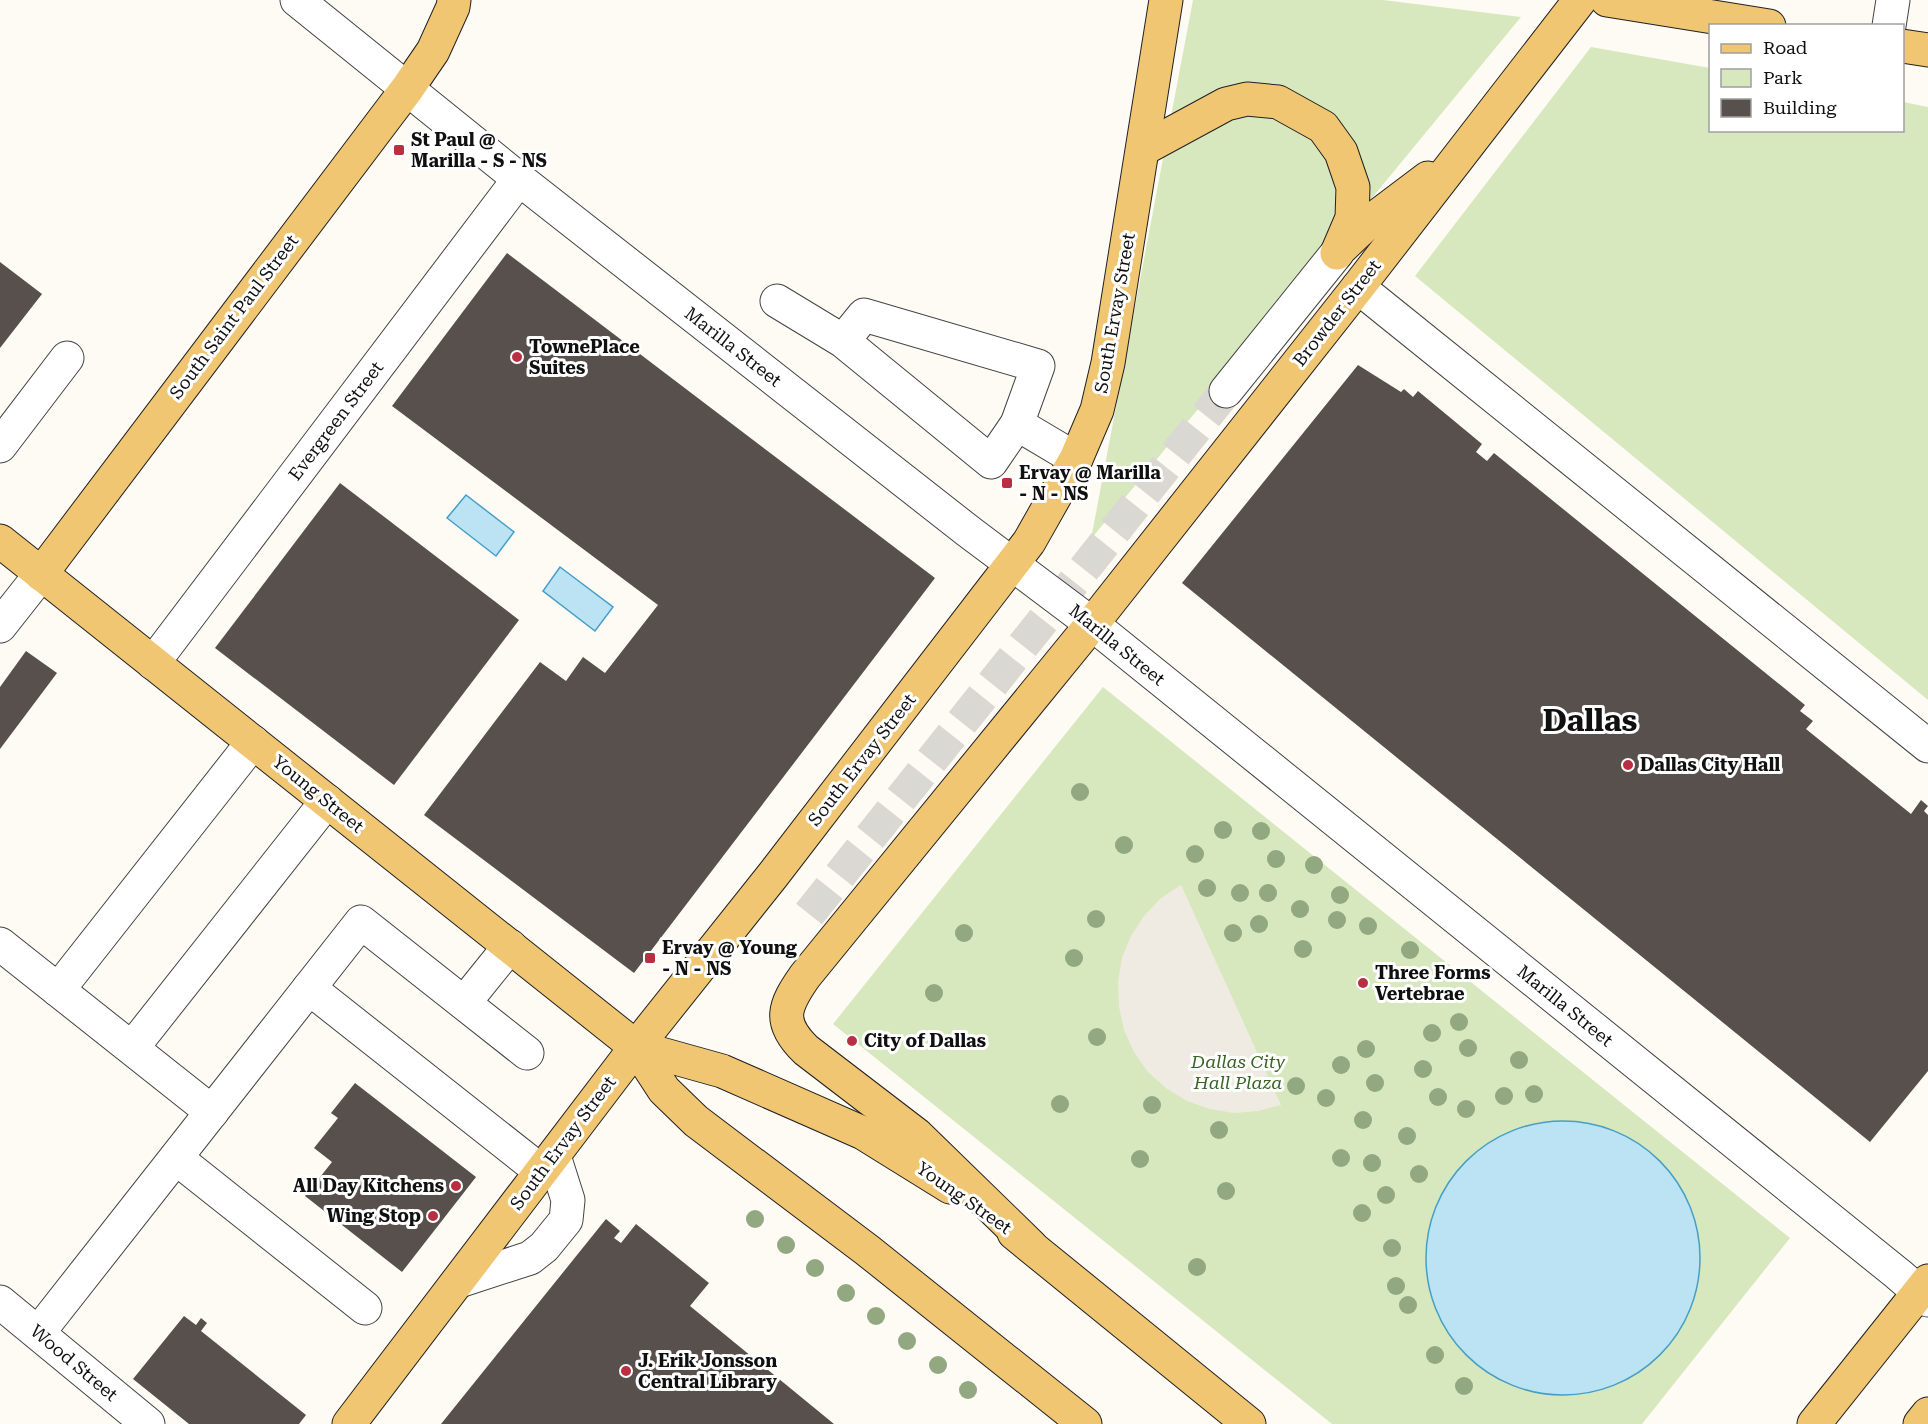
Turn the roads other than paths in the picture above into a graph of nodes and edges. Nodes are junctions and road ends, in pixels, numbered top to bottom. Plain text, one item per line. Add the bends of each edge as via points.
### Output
1 (297, 0) edge
2 (454, 0) edge
3 (1166, 0) edge
4 (1580, 0) edge
5 (1607, 0) edge
6 (1893, 0) edge
7 (1757, 24) edge
8 (1889, 24) edge
9 (1904, 46) edge
10 (1928, 50) edge
11 (406, 90) junction
12 (1143, 149) junction
13 (1462, 153) junction
14 (519, 179) junction
15 (1337, 253) junction
16 (1358, 287) junction
17 (777, 301) dead end
18 (843, 341) junction
19 (67, 358) dead end
20 (1226, 391) tunnel mouth
21 (1017, 424) junction
22 (0, 446) edge
23 (1076, 459) junction
24 (0, 541) edge
25 (1012, 564) junction
26 (41, 574) junction
27 (1092, 624) junction
28 (0, 626) edge
29 (153, 663) junction
30 (253, 742) junction
31 (1928, 746) edge
32 (327, 801) junction
33 (0, 944) edge
34 (510, 946) junction
35 (309, 988) junction
36 (58, 990) junction
37 (464, 1003) junction
38 (636, 1047) junction
39 (132, 1048) junction
40 (527, 1053) dead end
41 (212, 1112) junction
42 (176, 1158) junction
43 (548, 1164) junction
44 (1031, 1246) junction
45 (459, 1281) junction
46 (1925, 1291) edge
47 (0, 1302) edge
48 (366, 1308) dead end
49 (38, 1332) junction
50 (1928, 1414) edge
51 (148, 1424) edge
52 (349, 1424) edge
53 (1084, 1424) edge
54 (1249, 1424) edge
55 (1814, 1424) edge
56 (1920, 1424) edge

1 - 11 street, Marilla Street
2 - 11 main road, South Saint Paul Street via 433,51
3 - 12 main road, South Ervay Street
4 - 13 main road, Browder Street
5 - 7 main road
6 - 8 street
9 - 10 main road
11 - 14 street, Marilla Street
11 - 26 main road, South Saint Paul Street
12 - 15 main road via 1226,104 1247,99 1278,102 1323,127 1341,152 1353,187 1352,218
12 - 23 main road, South Ervay Street via 1108,363 1097,410
13 - 15 main road via 1363,227
13 - 16 main road, Browder Street
14 - 25 street, Marilla Street
14 - 29 street, Evergreen Street
15 - 20 street
16 - 27 main road, Browder Street
16 - 31 street
17 - 18 street
18 - 21 street via 991,462
18 - 21 street via 864,315 1038,366
19 - 22 street
21 - 23 street
23 - 25 main road, South Ervay Street via 1029,542
24 - 26 main road, Young Street
25 - 27 street, Marilla Street
25 - 38 main road, South Ervay Street via 773,876
26 - 28 street, South Saint Paul Street
26 - 29 main road, Young Street
27 - 44 main road, Browder Street via 805,976 786,1009 787,1024 806,1050 917,1135
27 - 46 street, Marilla Street via 1898,1274
29 - 30 main road, Young Street
30 - 32 main road, Young Street
30 - 36 street
32 - 34 main road, Young Street
32 - 39 street
33 - 36 street
34 - 37 street
34 - 38 main road, Young Street
35 - 37 street via 361,922
35 - 41 street
35 - 43 street
36 - 39 street
37 - 40 street
38 - 43 main road, South Ervay Street
38 - 44 main road, Young Street via 722,1071 863,1133 941,1180
38 - 53 main road, Young Street via 664,1090 696,1121 867,1250
39 - 41 street
41 - 42 street
42 - 48 street
42 - 49 street
43 - 45 main road, South Ervay Street
43 - 45 street via 568,1200 566,1220 530,1258
44 - 54 main road, Young Street
45 - 52 main road, South Ervay Street
46 - 55 main road
47 - 49 street, Wood Street
49 - 51 street, Wood Street
50 - 56 main road

